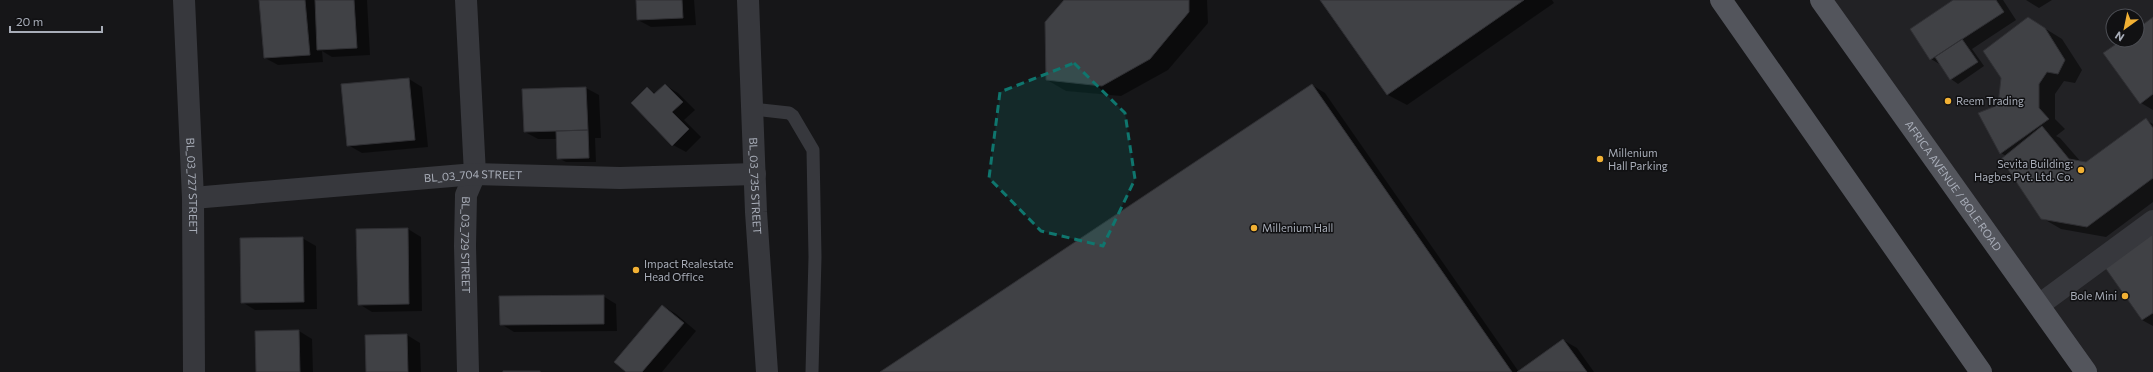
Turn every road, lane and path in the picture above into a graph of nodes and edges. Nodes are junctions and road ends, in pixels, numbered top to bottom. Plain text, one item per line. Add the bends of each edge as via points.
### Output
1 (184, 0) edge
2 (466, 0) edge
3 (748, 0) edge
4 (1721, 0) edge
5 (1821, 0) edge
6 (752, 109) junction
7 (475, 174) junction
8 (755, 174) junction
9 (193, 198) junction
10 (2153, 221) edge
11 (2039, 305) junction
12 (194, 372) edge
13 (468, 372) edge
14 (767, 372) edge
15 (812, 372) edge
16 (1981, 372) edge
17 (2086, 372) edge

1 - 9 street, BL_03_727 STREET
2 - 7 street, BL_03_729 STREET
3 - 6 street, BL_03_735 STREET
4 - 16 main road
5 - 11 main road, AFRICA AVENUE / BOLE ROAD
6 - 8 street, BL_03_735 STREET
6 - 15 lane via 789,113 813,150 815,257
7 - 8 street, BL_03_704 STREET via 620,178
7 - 9 street, BL_03_704 STREET
7 - 13 street, BL_03_729 STREET via 466,195
8 - 14 street, BL_03_735 STREET
9 - 12 street, BL_03_727 STREET
10 - 11 street
11 - 17 main road, AFRICA AVENUE / BOLE ROAD

